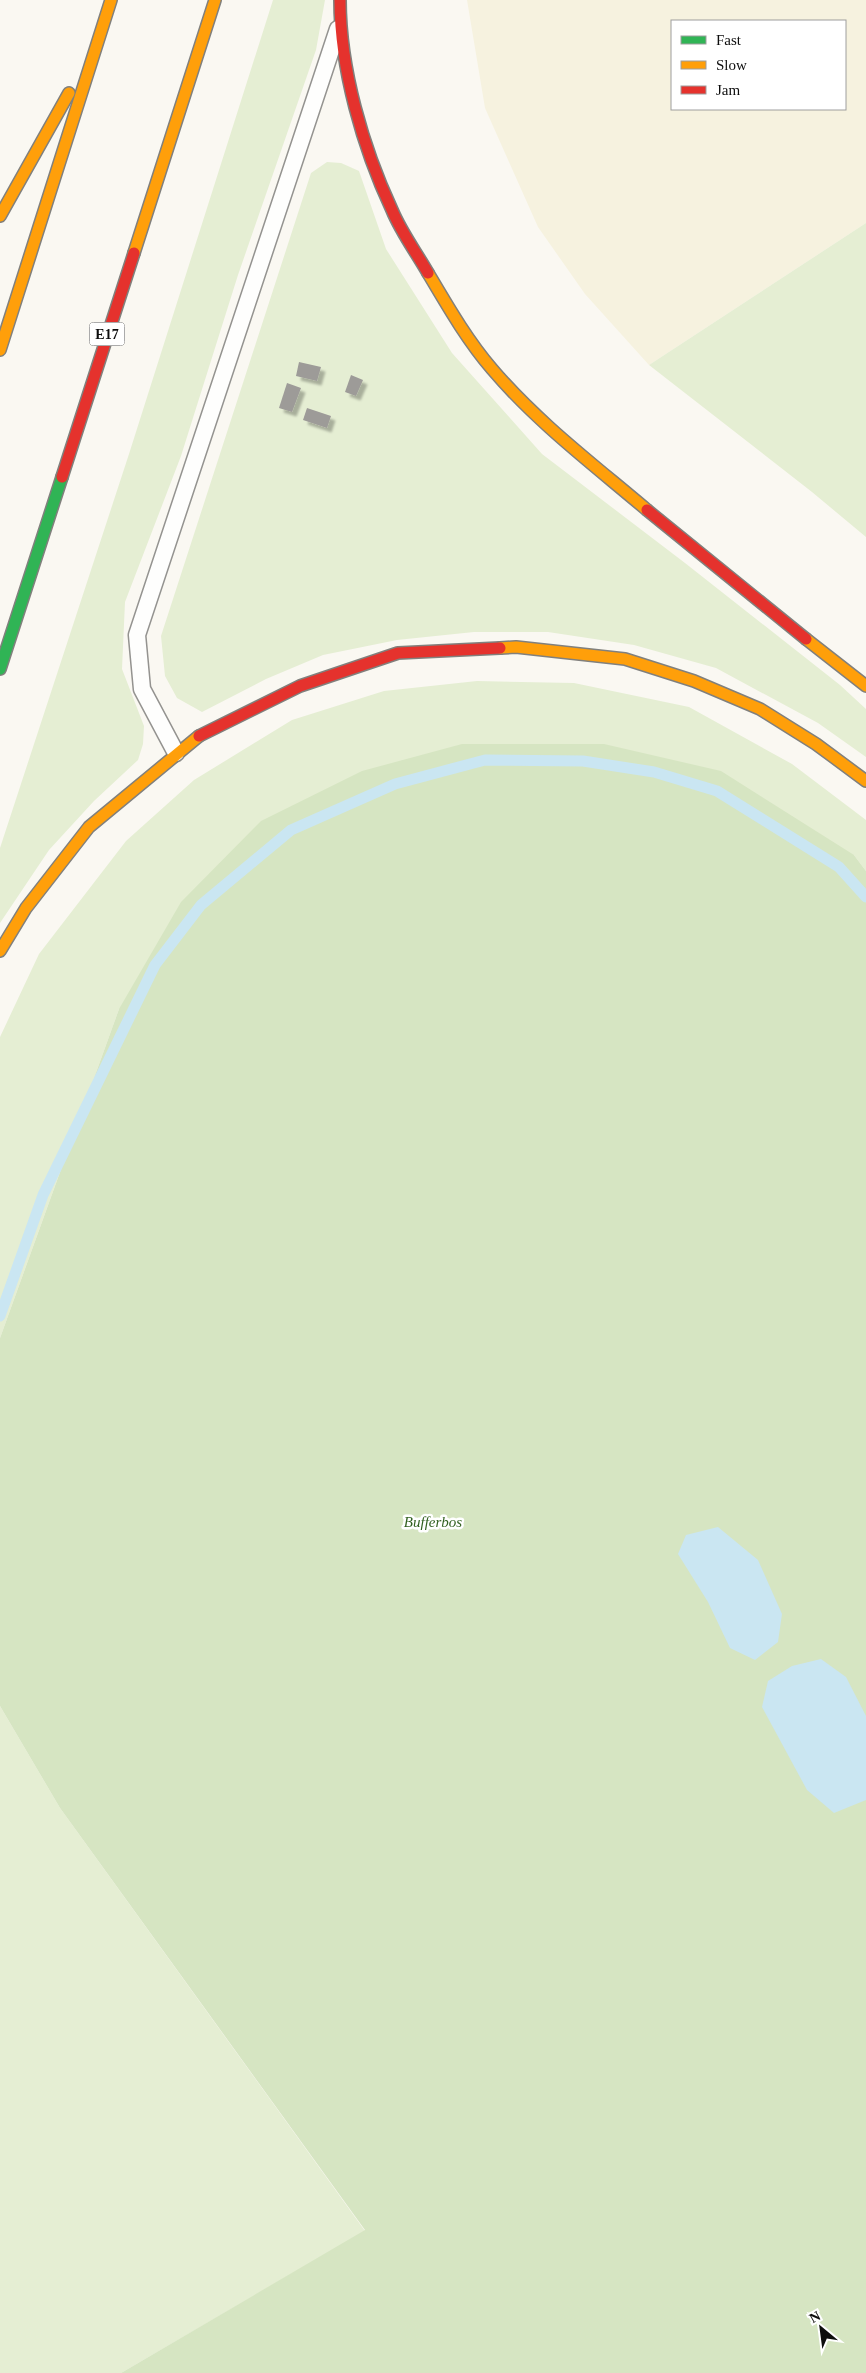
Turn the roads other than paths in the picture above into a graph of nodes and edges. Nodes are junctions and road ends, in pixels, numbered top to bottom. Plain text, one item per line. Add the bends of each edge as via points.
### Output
1 (111, 0) edge
2 (215, 0) edge
3 (340, 0) edge
4 (340, 23) junction
5 (97, 44) junction
6 (0, 216) edge
7 (0, 350) edge
8 (0, 669) edge
9 (866, 686) edge
10 (176, 753) junction
11 (866, 781) edge
12 (0, 951) edge

1 - 5 highway
2 - 8 highway, E17
3 - 4 highway
4 - 9 highway via 358,122 392,210 445,302 491,368 550,428 675,534
4 - 10 lane via 136,635 142,689
5 - 6 highway
5 - 7 highway
10 - 11 highway via 200,735 300,686 398,653 516,647 625,659 694,681 760,710 816,744
10 - 12 highway via 89,827 26,908

